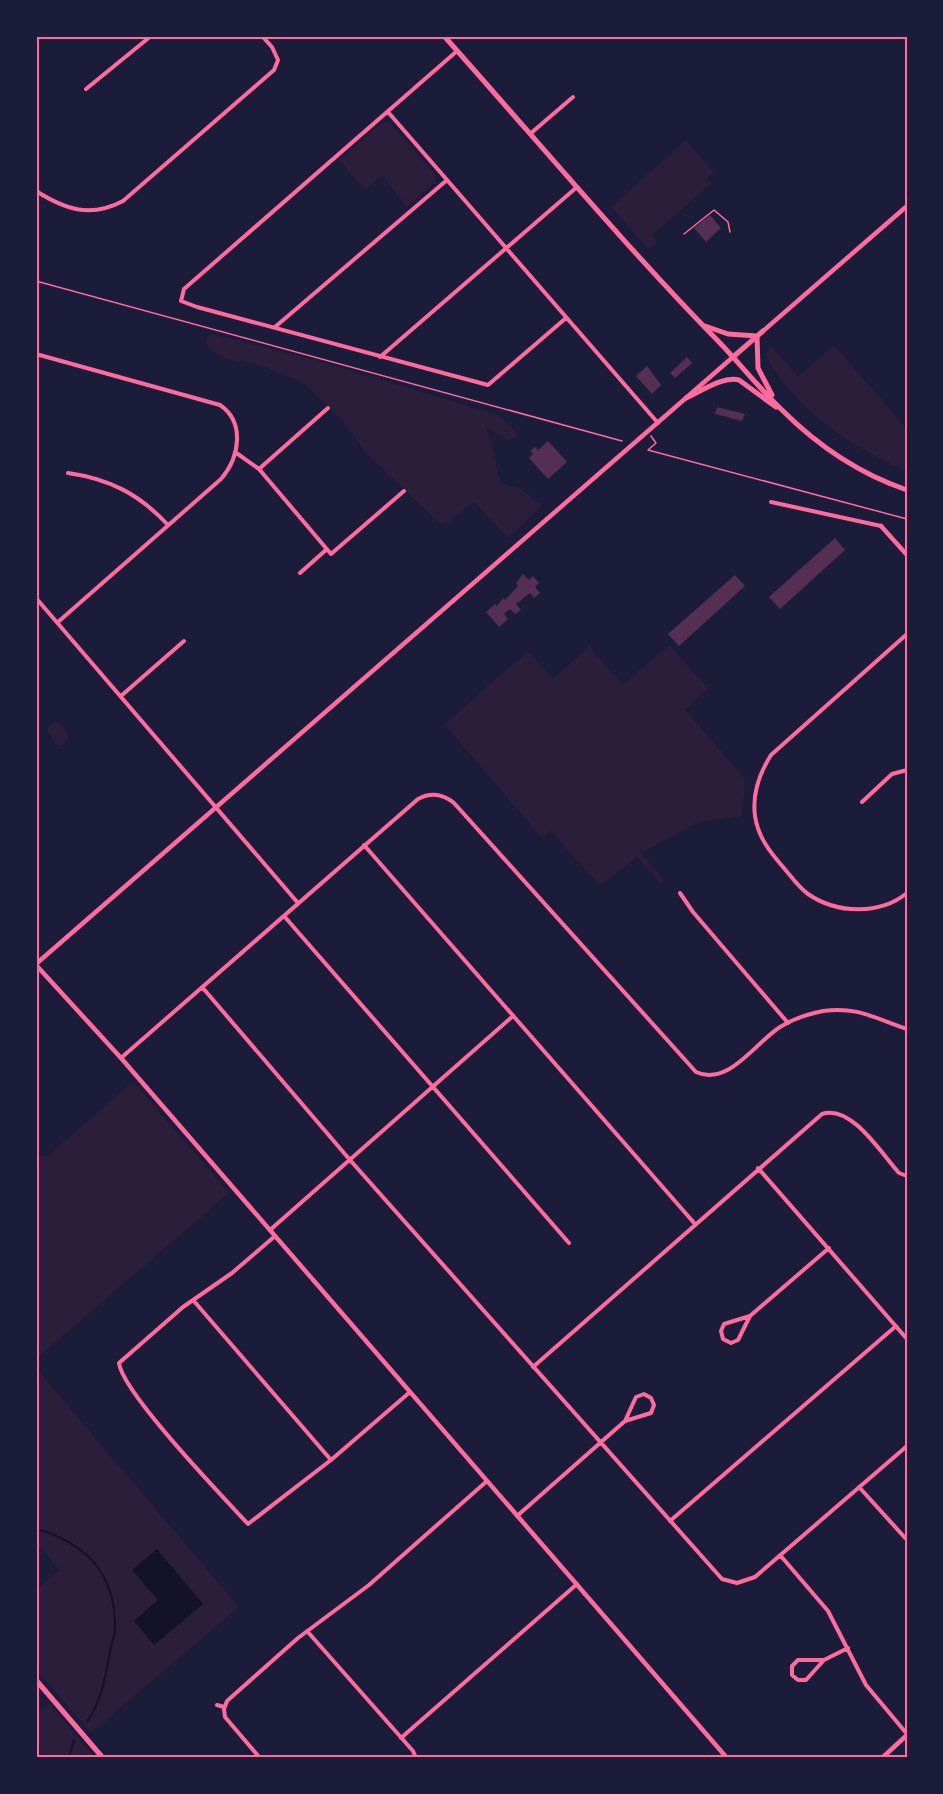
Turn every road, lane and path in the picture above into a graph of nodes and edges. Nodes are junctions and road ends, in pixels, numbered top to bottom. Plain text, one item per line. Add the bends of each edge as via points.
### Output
1 (151, 36) edge
2 (262, 36) edge
3 (444, 36) edge
4 (458, 51) junction
5 (86, 89) dead end
6 (573, 97) dead end
7 (388, 112) junction
8 (530, 134) junction
9 (447, 180) junction
10 (577, 187) junction
11 (36, 191) edge
12 (907, 206) edge
13 (730, 232) dead end
14 (684, 234) dead end
15 (506, 250) junction
16 (36, 281) edge
17 (567, 318) junction
18 (702, 325) junction
19 (275, 327) junction
20 (763, 331) joint
21 (757, 336) junction
22 (36, 354) edge
23 (380, 357) junction
24 (733, 357) junction
25 (686, 398) junction
26 (328, 408) dead end
27 (780, 409) junction
28 (658, 423) junction
29 (647, 432) junction
30 (622, 441) dead end
31 (235, 452) junction
32 (259, 469) junction
33 (68, 473) dead end
34 (907, 490) edge
35 (404, 491) dead end
36 (771, 502) dead end
37 (907, 519) edge
38 (168, 525) junction
39 (881, 526) joint
40 (327, 549) junction
41 (907, 555) edge
42 (300, 573) dead end
43 (36, 598) edge
44 (58, 622) junction
45 (907, 634) edge
46 (184, 641) dead end
47 (121, 696) junction
48 (907, 770) edge
49 (862, 802) dead end
50 (216, 807) junction
51 (364, 845) junction
52 (680, 893) dead end
53 (907, 893) edge
54 (298, 903) junction
55 (284, 916) junction
56 (36, 965) edge
57 (202, 987) junction
58 (513, 1016) junction
59 (788, 1023) junction
60 (907, 1029) edge
61 (121, 1058) junction
62 (432, 1087) junction
63 (350, 1160) junction
64 (758, 1168) junction
65 (907, 1176) edge
66 (694, 1224) junction
67 (270, 1230) junction
68 (275, 1236) junction
69 (569, 1243) dead end
70 (829, 1248) junction
71 (193, 1300) junction
72 (750, 1316) junction
73 (896, 1326) junction
74 (907, 1339) edge
75 (533, 1366) junction
76 (410, 1392) junction
77 (625, 1421) junction
78 (601, 1443) junction
79 (907, 1446) edge
80 (331, 1460) junction
81 (487, 1481) junction
82 (859, 1487) junction
83 (517, 1516) junction
84 (670, 1521) junction
85 (907, 1540) edge
86 (780, 1555) junction
87 (577, 1584) junction
88 (307, 1631) junction
89 (848, 1648) junction
90 (824, 1660) junction
91 (36, 1680) edge
92 (217, 1705) dead end
93 (224, 1707) junction
94 (907, 1734) edge
95 (401, 1738) junction
96 (103, 1758) edge
97 (260, 1758) edge
98 (416, 1758) edge
99 (727, 1758) edge
100 (882, 1758) edge

1 - 5 street
2 - 11 street via 278,60 273,70 123,201 109,209 82,212 57,205
3 - 4 main road
4 - 7 street
4 - 8 main road
6 - 8 street
7 - 9 street
7 - 19 street via 184,289 180,298 183,303
8 - 10 main road
9 - 15 street
9 - 19 street
10 - 15 street
10 - 18 main road
12 - 20 street
13 - 14 lane via 728,222 714,210
15 - 17 street
15 - 23 street
16 - 30 path
17 - 23 street via 488,386
17 - 28 street
18 - 21 main road via 728,334
18 - 24 main road
19 - 23 street
20 - 21 main road
21 - 24 main road
21 - 27 main road via 758,368
22 - 31 street via 220,405 235,420
24 - 25 street
24 - 27 main road
25 - 27 main road via 733,379
25 - 28 street
26 - 32 street
27 - 34 main road via 839,456
28 - 29 street
29 - 37 path via 656,442 648,450
29 - 50 street
31 - 32 street
31 - 38 street via 221,479
32 - 40 street
33 - 38 street via 98,477 122,487 143,500
35 - 40 street via 331,554
36 - 39 street
38 - 44 street
39 - 41 street
40 - 42 street
43 - 44 street
44 - 47 street
45 - 53 street via 771,755 758,778 754,804 764,843 809,894 826,902 867,909 888,905
46 - 47 street
47 - 50 street
48 - 49 street via 892,774
50 - 54 street
50 - 56 street
51 - 54 street
51 - 58 street
51 - 59 street via 418,799 436,794 454,803 696,1072 710,1076 725,1073
52 - 59 street
54 - 55 street
55 - 57 street
55 - 62 street
56 - 61 street
57 - 61 street
57 - 63 street
58 - 62 street
58 - 66 street
59 - 60 street via 842,1010 879,1017
61 - 67 street
62 - 63 street
62 - 69 street
63 - 67 street
63 - 75 street
64 - 65 street via 818,1116 835,1112 851,1119 899,1173
64 - 66 street
64 - 70 street
66 - 75 street
67 - 68 street
68 - 71 street
68 - 76 street
70 - 72 street
70 - 73 street
71 - 80 street
71 - 80 street via 119,1363 124,1377 181,1451 248,1524
72 - 72 street via 738,1340 731,1343 723,1339 724,1324
73 - 74 street
73 - 84 street
75 - 78 street
76 - 80 street
76 - 81 street
77 - 77 street via 636,1397 644,1394 651,1398 651,1413
77 - 78 street
78 - 83 street
78 - 84 street
79 - 82 street
81 - 83 street
81 - 88 street via 369,1585
82 - 85 street
82 - 86 street
83 - 87 street
84 - 86 street via 718,1576 732,1582 751,1580
86 - 89 street via 828,1611
87 - 95 street
87 - 99 street
88 - 93 street via 230,1697
88 - 95 street
89 - 90 street
89 - 94 street via 866,1685
90 - 90 street via 798,1660 792,1666 792,1675 806,1680
91 - 96 main road
92 - 93 street
93 - 97 street via 225,1717
94 - 100 street
95 - 98 street

